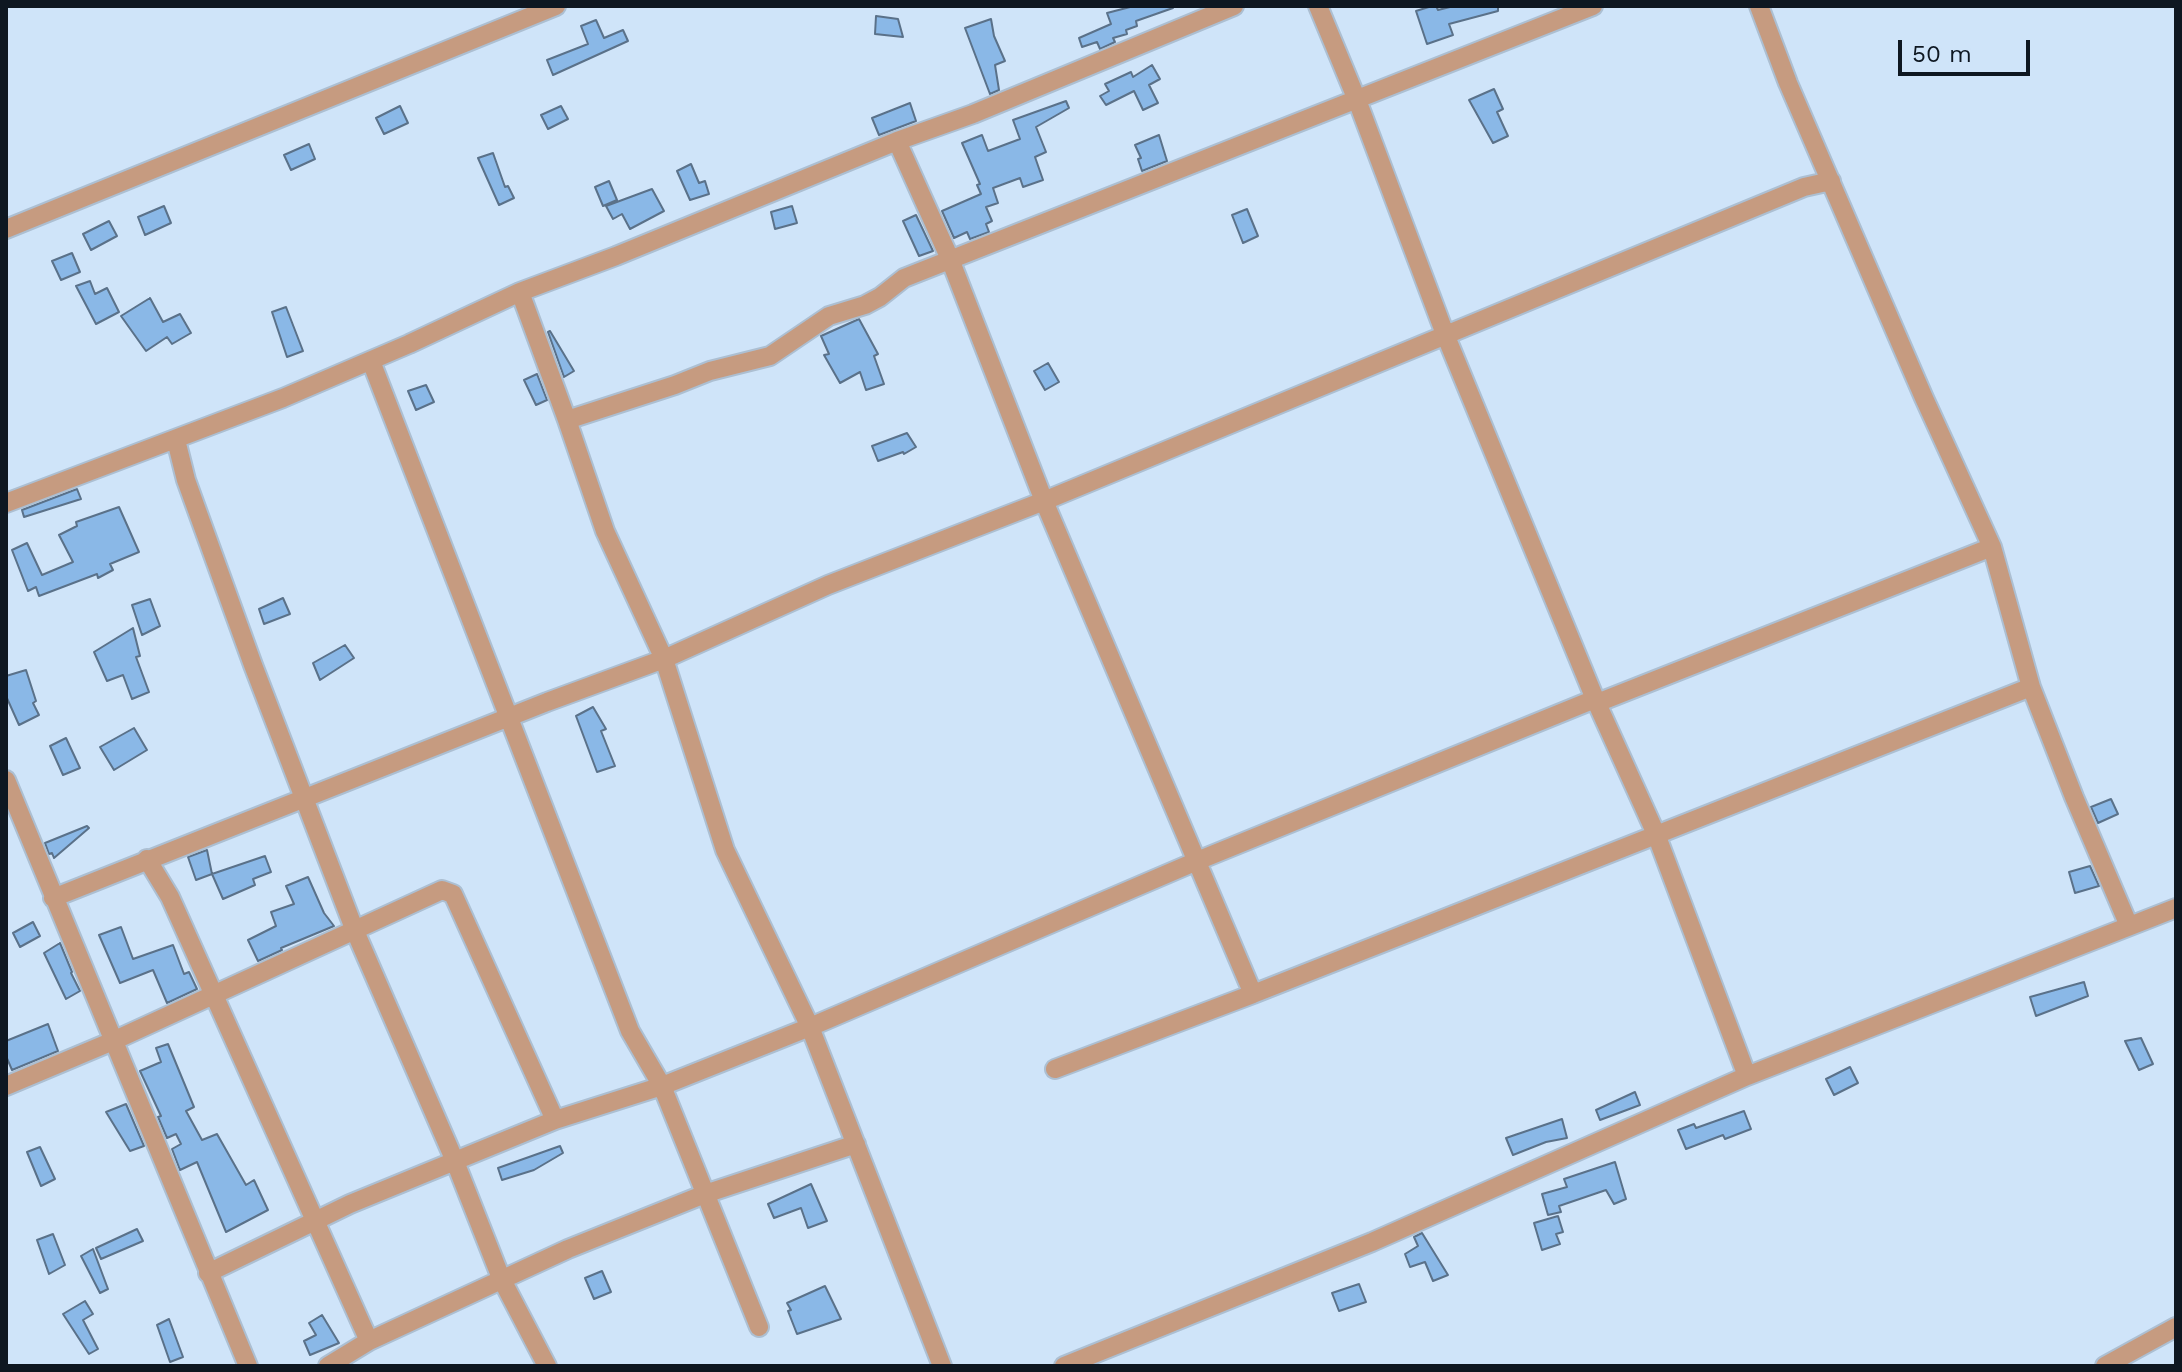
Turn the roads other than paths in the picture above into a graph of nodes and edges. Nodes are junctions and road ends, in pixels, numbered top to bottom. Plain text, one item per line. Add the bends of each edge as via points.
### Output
1 (556, 6) edge
2 (1234, 6) edge
3 (1318, 6) edge
4 (1593, 6) edge
5 (1759, 6) edge
6 (1357, 100) junction
7 (897, 141) junction
8 (1831, 181) junction
9 (6, 229) edge
10 (950, 259) junction
11 (520, 292) junction
12 (1445, 334) junction
13 (371, 361) junction
14 (567, 420) junction
15 (176, 440) junction
16 (1044, 501) junction
17 (6, 503) edge
18 (1992, 547) junction
19 (664, 659) junction
20 (2031, 687) junction
21 (1596, 701) junction
22 (510, 717) junction
23 (7, 784) edge
24 (305, 799) junction
25 (1656, 834) junction
26 (147, 859) junction
27 (1197, 861) junction
28 (53, 898) junction
29 (2176, 908) edge
30 (2129, 926) junction
31 (355, 931) junction
32 (212, 994) junction
33 (1253, 994) junction
34 (810, 1027) junction
35 (113, 1041) junction
36 (1055, 1069) dead end
37 (1747, 1076) junction
38 (6, 1086) edge
39 (662, 1086) junction
40 (555, 1120) junction
41 (856, 1144) junction
42 (454, 1159) junction
43 (705, 1194) junction
44 (313, 1221) junction
45 (208, 1273) junction
46 (501, 1278) junction
47 (759, 1327) dead end
48 (2176, 1327) edge
49 (369, 1341) junction
50 (248, 1366) edge
51 (328, 1366) edge
52 (547, 1366) edge
53 (942, 1366) edge
54 (1064, 1366) edge
55 (2105, 1366) edge

1 - 9 street
2 - 7 street
3 - 6 street
4 - 6 street
5 - 8 street
6 - 10 street
6 - 12 street
7 - 10 street
7 - 11 street
8 - 12 street via 1804,187
8 - 18 street
10 - 14 street via 904,278 865,305 829,316 770,356
10 - 16 street
11 - 13 street
11 - 14 street
12 - 16 street
12 - 21 street
13 - 15 street
13 - 22 street
14 - 19 street via 605,531
15 - 17 street
15 - 24 street via 186,480
16 - 19 street via 828,585
16 - 27 street
18 - 20 street
18 - 21 street
19 - 22 street
19 - 34 street via 725,850
20 - 25 street
20 - 30 street
21 - 25 street
21 - 27 street
22 - 24 street
22 - 39 street via 630,1031
23 - 28 street
24 - 26 street
24 - 31 street
25 - 33 street
25 - 37 street
26 - 28 street
26 - 32 street via 170,897
27 - 33 street
27 - 34 street
28 - 35 street
29 - 30 street
30 - 37 street
31 - 32 street
31 - 40 street via 442,890 453,894
31 - 42 street
32 - 35 street
32 - 44 street
33 - 36 street
34 - 39 street
34 - 41 street
35 - 38 street
35 - 45 street
37 - 54 street via 1372,1242
39 - 40 street
39 - 43 street
40 - 42 street
41 - 43 street
41 - 53 street
42 - 44 street
42 - 46 street
43 - 46 street
43 - 47 street
44 - 45 street
44 - 49 street
45 - 50 street
46 - 49 street
46 - 52 street
48 - 55 street
49 - 51 street

